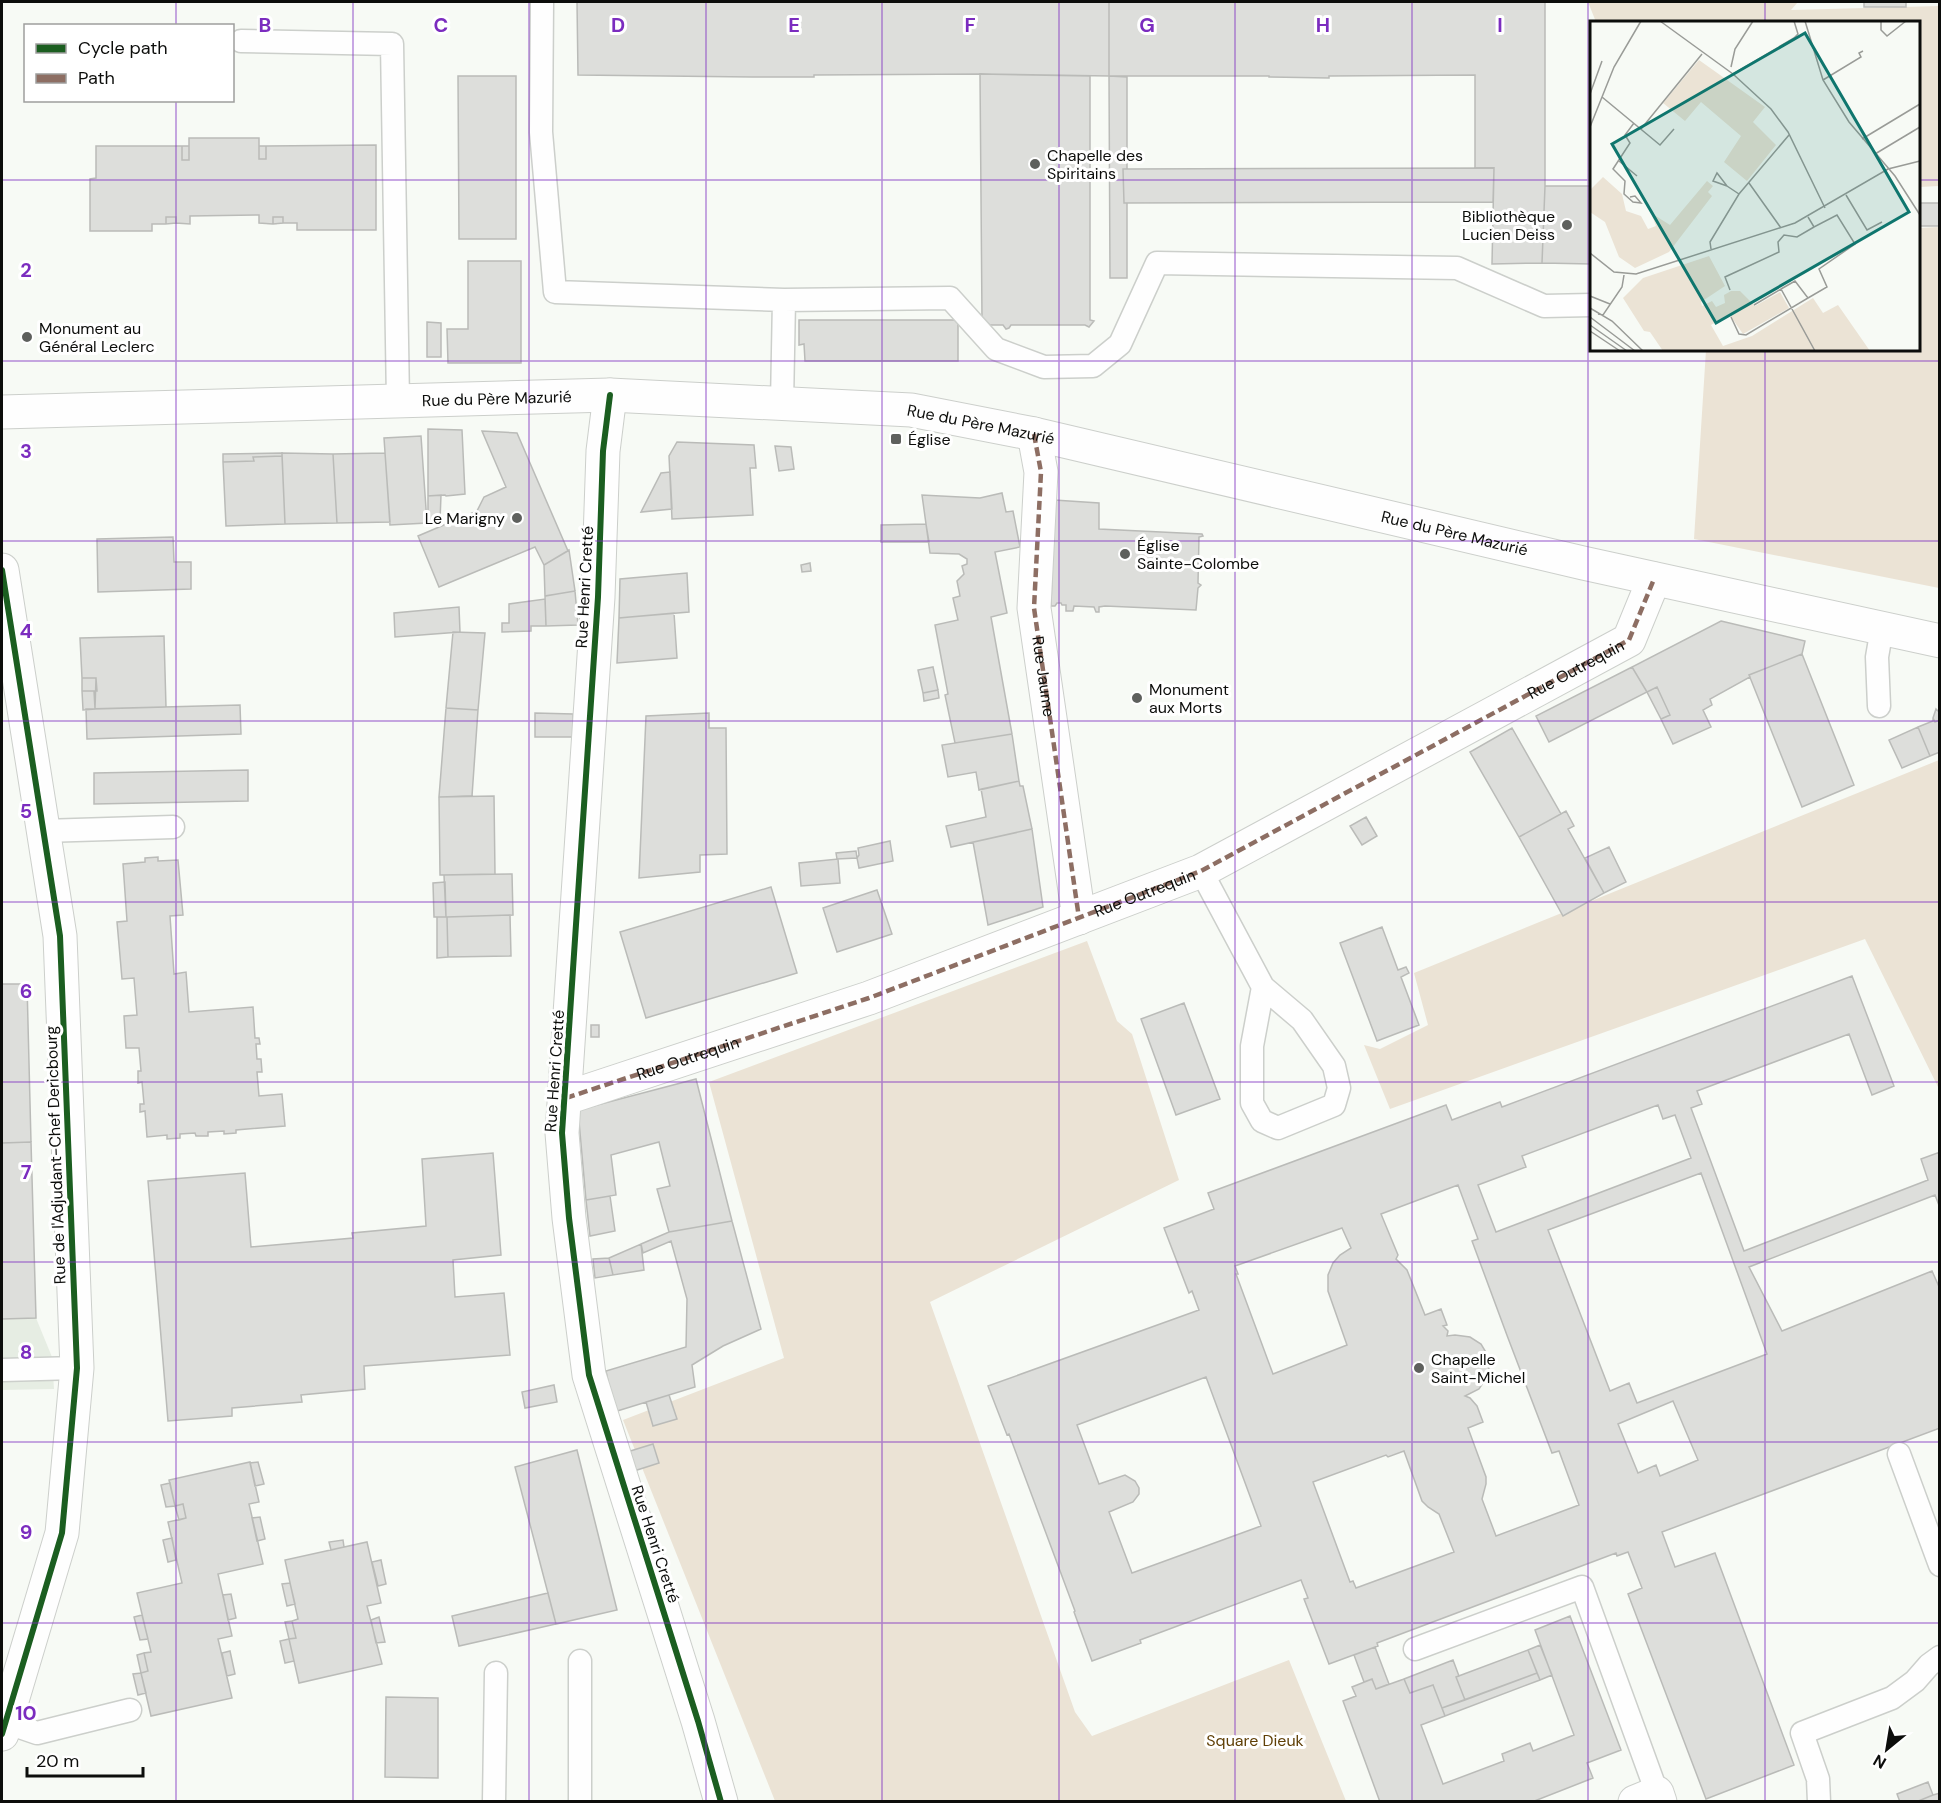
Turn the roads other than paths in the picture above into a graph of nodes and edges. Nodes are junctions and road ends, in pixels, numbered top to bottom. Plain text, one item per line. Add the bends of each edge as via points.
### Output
1 (542, 2) edge
2 (241, 41) dead end
3 (784, 300) junction
4 (1590, 305) edge
5 (610, 395) junction
6 (398, 401) junction
7 (782, 403) junction
8 (2, 412) edge
9 (1034, 434) junction
10 (1654, 579) junction
11 (2, 581) edge
12 (1882, 628) junction
13 (1940, 641) edge
14 (1879, 706) dead end
15 (16, 755) edge
16 (173, 827) dead end
17 (43, 831) junction
18 (1200, 871) junction
19 (1079, 918) junction
20 (1263, 987) junction
21 (566, 1098) junction
22 (77, 1368) junction
23 (2, 1370) edge
24 (1899, 1454) dead end
25 (1940, 1564) edge
26 (1415, 1649) dead end
27 (1940, 1657) edge
28 (580, 1661) dead end
29 (496, 1672) dead end
30 (130, 1710) dead end
31 (3, 1728) edge
32 (1651, 1799) edge
33 (494, 1802) edge
34 (580, 1802) edge
35 (721, 1802) edge
36 (1818, 1802) edge

1 - 3 lane via 541,132 555,292
2 - 6 lane via 392,44
3 - 4 lane via 950,298 996,349 1044,368 1093,366 1120,344 1157,263 1457,268 1544,306
3 - 7 lane
5 - 6 street, Rue du Père Mazurié
5 - 7 street, Rue du Père Mazurié
5 - 21 street, Rue Henri Cretté via 603,451 597,609
6 - 8 street, Rue du Père Mazurié
7 - 9 street, Rue du Père Mazurié via 911,410
9 - 10 street, Rue du Père Mazurié
9 - 19 street, Rue Jaume via 1041,472 1034,608
10 - 12 street, Rue du Père Mazurié
10 - 18 street, Rue Outrequin via 1629,640
11 - 15 street, Rue de l'Adjudant-Chef Dericbourg
12 - 13 street, Rue du Père Mazurié
12 - 14 lane via 1877,657
15 - 17 street, Rue de l'Adjudant-Chef Dericbourg
16 - 17 lane
17 - 22 street, Rue de l'Adjudant-Chef Dericbourg via 60,936
18 - 19 street, Rue Outrequin
18 - 20 lane
19 - 21 street, Rue Outrequin via 869,998
20 - 20 lane via 1252,1046 1252,1103 1262,1121 1278,1128 1334,1105 1340,1088 1334,1066 1302,1020
21 - 35 street, Rue Henri Cretté via 562,1133 569,1218 589,1375
22 - 23 lane
22 - 31 street, Rue de l'Adjudant-Chef Dericbourg via 62,1533
24 - 25 lane
26 - 32 lane via 1582,1587
27 - 36 lane via 1892,1698 1802,1733 1818,1779
28 - 34 lane
29 - 33 lane
30 - 31 lane via 37,1733

